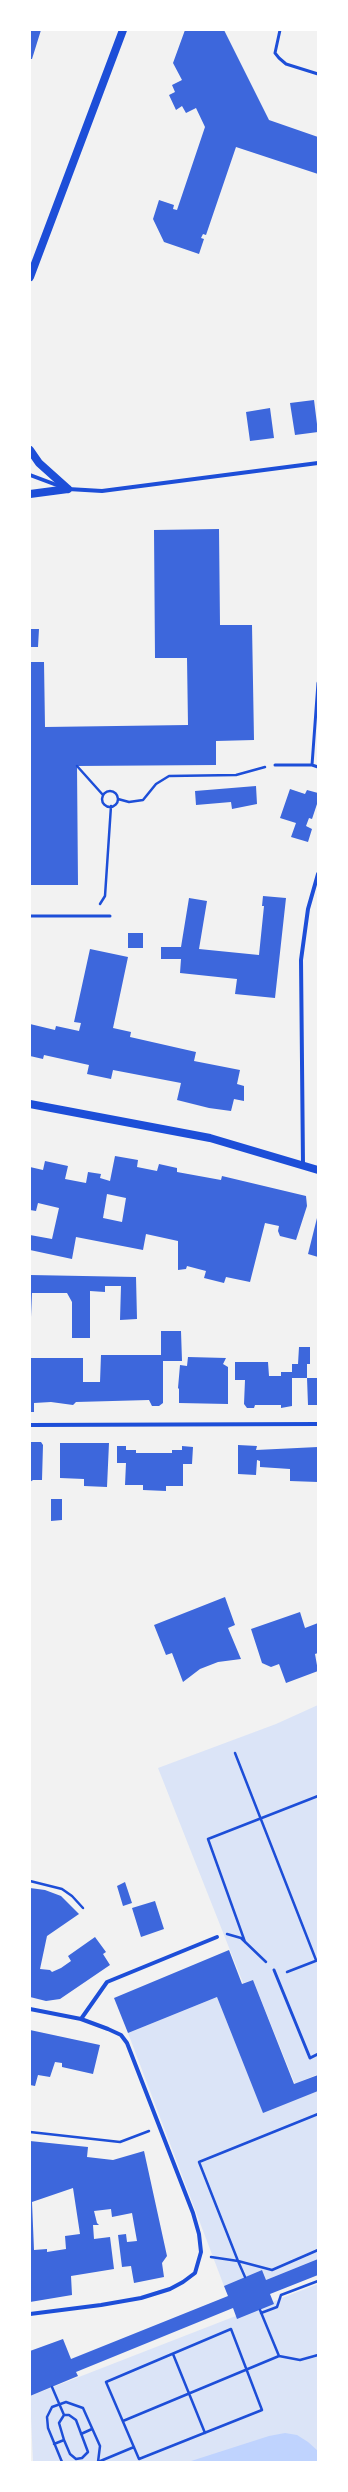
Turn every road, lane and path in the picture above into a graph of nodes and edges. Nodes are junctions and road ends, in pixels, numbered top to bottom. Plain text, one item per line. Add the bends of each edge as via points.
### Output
1 (123, 30) edge
2 (280, 30) edge
3 (318, 74) edge
4 (30, 277) edge
5 (30, 450) edge
6 (318, 462) edge
7 (30, 475) edge
8 (68, 489) junction
9 (30, 494) edge
10 (318, 684) edge
11 (275, 765) joint
12 (312, 765) junction
13 (77, 766) dead end
14 (318, 767) edge
15 (103, 795) junction
16 (118, 799) junction
17 (111, 806) junction
18 (318, 874) edge
19 (30, 916) edge
20 (92, 916) junction
21 (110, 916) dead end
22 (30, 1104) edge
23 (303, 1165) junction
24 (318, 1170) edge
25 (318, 1424) edge
26 (30, 1425) edge
27 (234, 1753) dead end
28 (318, 1796) edge
29 (261, 1819) junction
30 (30, 1881) edge
31 (83, 1908) dead end
32 (217, 1937) joint
33 (245, 1942) junction
34 (317, 1960) edge
35 (274, 1970) junction
36 (30, 2009) edge
37 (81, 2019) junction
38 (318, 2054) edge
39 (318, 2114) edge
40 (159, 2127) junction
41 (30, 2132) edge
42 (318, 2250) edge
43 (201, 2252) junction
44 (238, 2261) junction
45 (245, 2277) dead end
46 (318, 2281) edge
47 (260, 2310) dead end
48 (30, 2314) edge
49 (261, 2314) junction
50 (173, 2354) junction
51 (318, 2355) edge
52 (279, 2356) junction
53 (247, 2369) junction
54 (52, 2386) dead end
55 (189, 2393) junction
56 (59, 2403) junction
57 (64, 2416) junction
58 (123, 2421) junction
59 (92, 2429) junction
60 (205, 2433) junction
61 (81, 2434) junction
62 (64, 2440) junction
63 (54, 2444) junction
64 (134, 2447) junction
65 (82, 2458) junction
66 (139, 2461) edge
67 (62, 2462) edge
68 (83, 2462) edge
69 (98, 2462) edge

1 - 4 main road
2 - 3 lane via 275,53 278,58 286,64
5 - 8 main road via 39,463
6 - 8 street via 102,491
7 - 8 street
8 - 9 main road
10 - 12 lane
11 - 12 lane
11 - 16 path via 236,775 169,776 156,784 143,800 129,802
12 - 14 lane
13 - 15 path
15 - 16 path via 110,791 114,792
15 - 17 path via 104,803
16 - 17 path via 115,805
17 - 20 path via 105,896
18 - 23 street via 308,909 301,960
19 - 20 lane
20 - 21 lane
22 - 23 main road via 210,1138
23 - 24 main road
25 - 26 street
27 - 29 path
28 - 29 path
29 - 33 path via 208,1839
29 - 34 path
30 - 31 path via 62,1889
32 - 33 path via 234,1934
32 - 37 street via 107,1982
33 - 35 path
34 - 35 path via 282,1973
35 - 38 lane via 310,2058
36 - 37 street
37 - 40 street via 121,2035 127,2043
39 - 44 path via 199,2162
40 - 41 path via 120,2142
40 - 43 street via 193,2213
42 - 44 path via 272,2270
43 - 44 path via 206,2257
43 - 48 street via 195,2273 170,2289 101,2306
44 - 45 path
46 - 49 path via 281,2296 277,2307
47 - 49 path
49 - 52 path
50 - 53 path via 231,2329
50 - 55 path
50 - 58 path via 106,2382
51 - 52 path via 300,2360
52 - 53 path
53 - 55 path
53 - 60 path via 262,2410
54 - 56 path
55 - 58 path
55 - 60 path
56 - 57 path
56 - 59 path via 74,2403 83,2408
56 - 63 path via 52,2408 47,2417
57 - 61 path via 73,2416
57 - 62 path via 59,2423
58 - 64 path
59 - 61 path
59 - 69 path via 101,2452
60 - 66 path
61 - 65 path via 88,2452
62 - 63 path
62 - 65 path via 70,2454 76,2459
63 - 67 path
64 - 66 path
64 - 69 path
65 - 68 path

